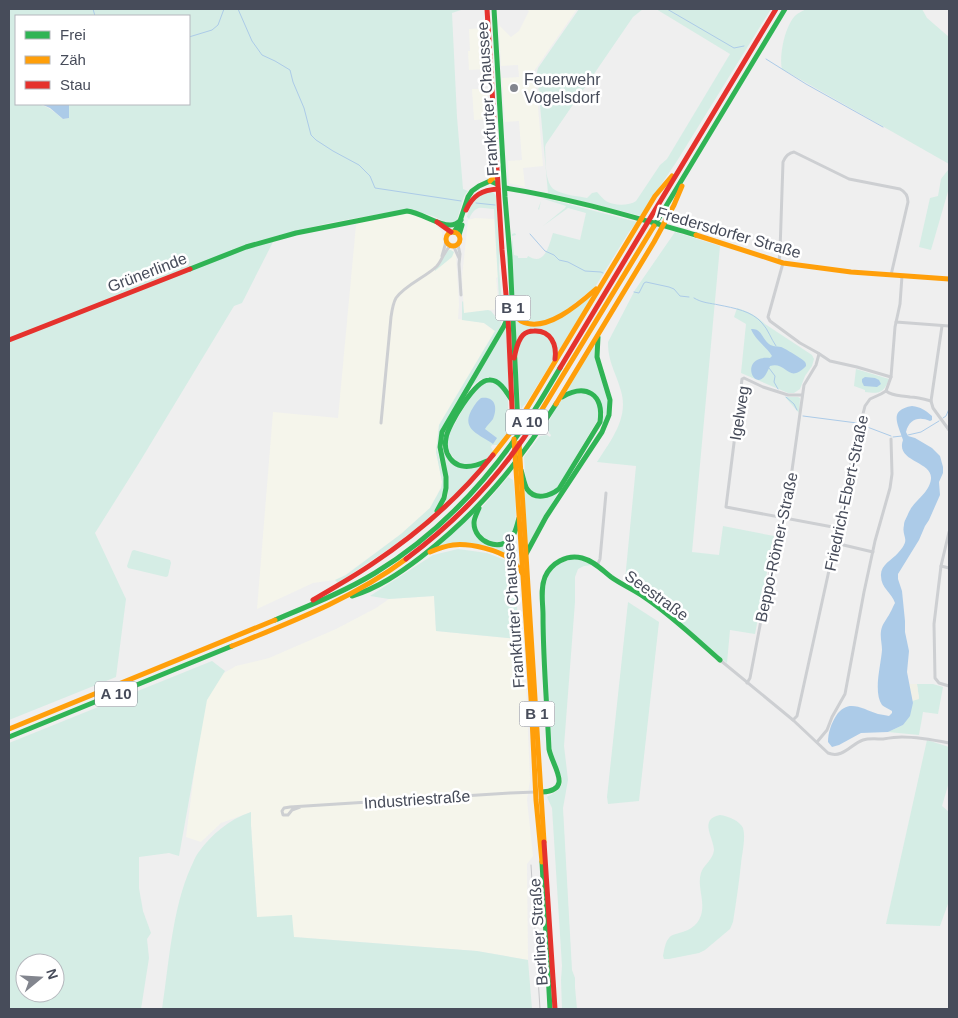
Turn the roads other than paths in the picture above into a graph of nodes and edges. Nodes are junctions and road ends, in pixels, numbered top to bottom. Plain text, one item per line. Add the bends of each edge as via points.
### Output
1 (487, 9) edge
2 (494, 9) edge
3 (776, 9) edge
4 (785, 9) edge
5 (685, 162) junction
6 (691, 165) junction
7 (497, 174) junction
8 (490, 181) junction
9 (498, 186) junction
10 (505, 188) junction
11 (434, 219) junction
12 (461, 220) junction
13 (454, 233) junction
14 (451, 243) junction
15 (781, 262) junction
16 (891, 275) junction
17 (902, 276) junction
18 (949, 279) edge
19 (600, 285) junction
20 (461, 295) dead end
21 (513, 313) junction
22 (508, 317) junction
23 (896, 322) junction
24 (942, 326) junction
25 (949, 326) edge
26 (600, 330) junction
27 (9, 340) edge
28 (820, 354) junction
29 (514, 358) junction
30 (555, 362) junction
31 (891, 377) junction
32 (886, 391) junction
33 (802, 395) junction
34 (511, 399) junction
35 (557, 401) junction
36 (931, 401) junction
37 (381, 423) dead end
38 (949, 430) edge
39 (891, 439) dead end
40 (490, 459) junction
41 (521, 470) junction
42 (606, 493) dead end
43 (482, 503) junction
44 (434, 517) junction
45 (519, 518) junction
46 (784, 518) junction
47 (838, 528) junction
48 (949, 532) edge
49 (836, 542) junction
50 (873, 552) junction
51 (426, 553) junction
52 (526, 554) junction
53 (597, 566) junction
54 (941, 566) junction
55 (949, 568) edge
56 (523, 574) junction
57 (339, 600) junction
58 (296, 611) junction
59 (720, 660) joint
60 (747, 683) junction
61 (949, 686) edge
62 (793, 720) junction
63 (9, 729) edge
64 (9, 737) edge
65 (817, 742) junction
66 (949, 743) edge
67 (535, 792) junction
68 (542, 792) junction
69 (300, 807) junction
70 (546, 854) joint
71 (542, 864) joint
72 (550, 1009) edge
73 (555, 1009) edge

1 - 7 main road, Frankfurter Chaussee / B 1
2 - 10 main road, Frankfurter Chaussee / B 1
3 - 5 main road, A 10
4 - 6 main road, A 10
5 - 19 main road via 655,196
5 - 58 main road, A 10 via 532,414 484,479 447,517 388,564 351,586
6 - 26 main road via 673,207
6 - 57 main road, A 10 via 528,433 504,466 465,509 426,544 375,580
7 - 8 main road
7 - 9 main road, Frankfurter Chaussee / B 1
8 - 9 main road, Frankfurter Chaussee
8 - 12 main road, Frankfurter Chaussee via 470,194
9 - 10 main road, Frankfurter Chaussee
9 - 13 main road, Frankfurter Chaussee via 479,192 470,201
9 - 22 main road, Frankfurter Chaussee / B 1
10 - 15 main road, Fredersdorfer Straße via 631,216
10 - 21 main road, Frankfurter Chaussee / B 1
11 - 12 main road via 449,225
11 - 13 main road
11 - 14 main road
11 - 27 main road, Grünerlinde via 406,210 246,247
12 - 13 main road, Frankfurter Chaussee
13 - 14 main road
13 - 14 main road via 460,240
14 - 20 street via 459,259
14 - 37 street via 436,266 401,293 394,303
15 - 16 main road, Fredersdorfer Straße
15 - 16 street via 783,162 788,154 794,152 848,179 905,192 908,202
15 - 28 street via 768,319
16 - 17 main road, Fredersdorfer Straße
17 - 18 main road, Fredersdorfer Straße
17 - 23 street
19 - 21 main road via 550,322 527,324
19 - 30 main road
21 - 29 main road, Frankfurter Chaussee / B 1
22 - 34 main road, Frankfurter Chaussee / B 1
22 - 44 main road via 442,432 439,451 446,485
23 - 24 street
23 - 31 street
24 - 25 street
24 - 36 street
26 - 35 main road
26 - 52 main road via 598,360 610,397 609,416
28 - 31 street via 830,361
28 - 33 street, Beppo-Römer-Straße
29 - 30 main road via 522,336 530,331 542,331 554,342
29 - 41 main road, Frankfurter Chaussee / B 1
30 - 40 main road via 518,422
31 - 32 street
32 - 36 street via 892,395
32 - 47 street, Friedrich-Ebert-Straße via 870,398 865,406
33 - 46 street, Beppo-Römer-Straße
33 - 46 street, Igelweg via 788,395 742,379 726,507
34 - 40 main road via 499,382 480,382 448,430 446,449 456,464 466,468
34 - 45 main road, Frankfurter Chaussee / B 1
35 - 41 main road via 578,390 589,392 600,405 600,422 554,493 541,497 531,493
35 - 43 main road via 526,449
36 - 38 street
39 - 50 street via 890,488
40 - 44 main road
41 - 52 main road, Frankfurter Chaussee / B 1
42 - 53 street
43 - 45 main road via 474,528 486,543 495,545 507,541 512,537
43 - 51 main road
44 - 58 main road via 380,559
45 - 56 main road, Frankfurter Chaussee / B 1
46 - 47 street
46 - 60 street, Beppo-Römer-Straße via 779,526
47 - 49 street, Friedrich-Ebert-Straße
48 - 54 street
49 - 50 street
49 - 62 street, Friedrich-Ebert-Straße
50 - 65 street via 845,694 827,730
51 - 56 main road via 448,546 476,546 510,559
51 - 57 main road via 374,588
52 - 68 main road, Frankfurter Chaussee / B 1
53 - 59 main road, Seestraße via 634,590
53 - 68 main road, Seestraße via 584,558 565,559 552,567 545,578 543,644 549,745 560,778 555,789
54 - 55 street
54 - 61 street via 934,624 934,675 939,683
56 - 67 main road, Frankfurter Chaussee / B 1
57 - 64 main road, A 10
58 - 63 main road, A 10
59 - 60 street, Seestraße
60 - 62 street, Seestraße
62 - 65 street, Seestraße
65 - 66 street, Seestraße via 828,753 836,755 867,739 903,737
67 - 68 street, Industriestraße
67 - 69 street, Industriestraße
67 - 71 main road, Frankfurter Chaussee / B 1
68 - 70 main road, Frankfurter Chaussee / B 1
69 - 69 street, Industriestraße via 284,808 283,815 288,815
70 - 73 main road, Berliner Straße / B 1
71 - 72 main road, Berliner Straße / B 1

